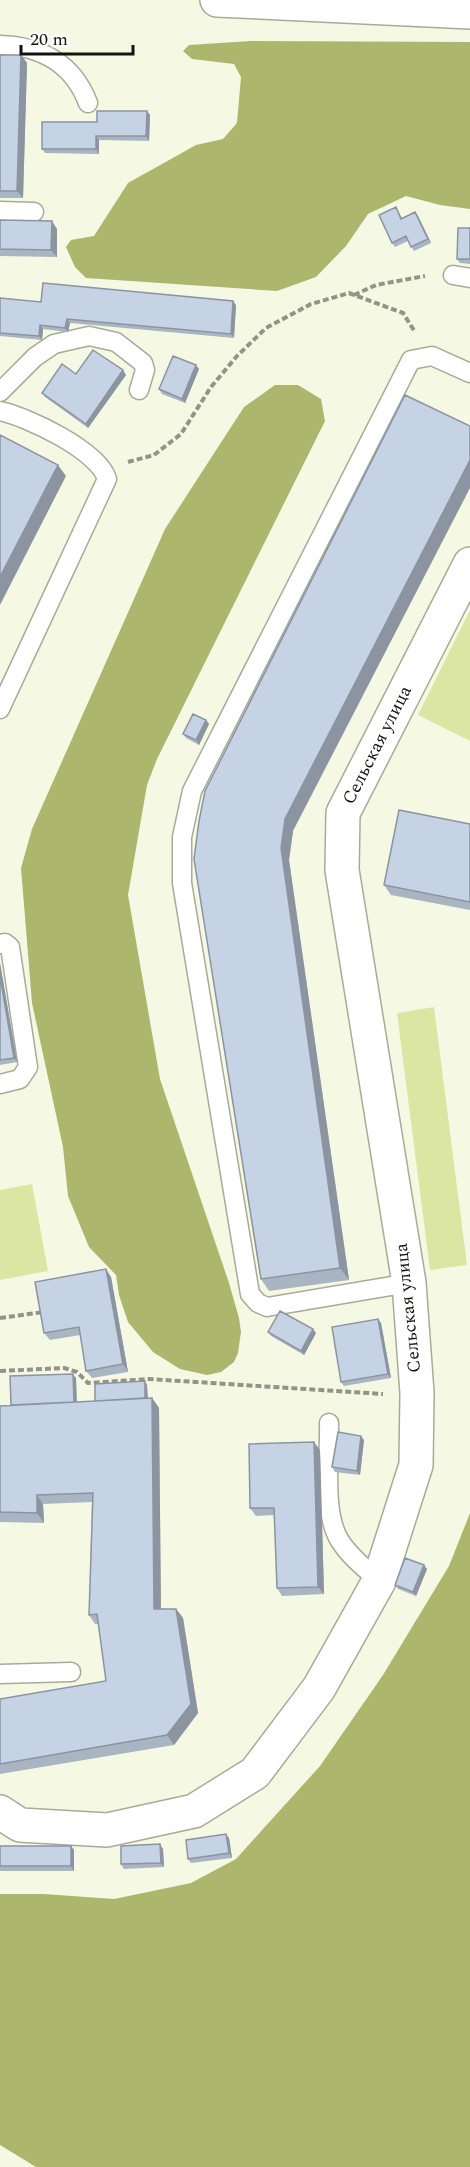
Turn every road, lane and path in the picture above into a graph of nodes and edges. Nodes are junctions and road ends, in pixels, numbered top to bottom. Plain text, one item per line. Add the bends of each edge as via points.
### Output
1 (217, 0) edge
2 (242, 0) edge
3 (470, 12) edge
4 (0, 45) edge
5 (88, 103) dead end
6 (0, 211) edge
7 (34, 212) dead end
8 (461, 277) edge
9 (354, 295) junction
10 (432, 356) junction
11 (470, 373) edge
12 (139, 390) dead end
13 (0, 392) edge
14 (0, 411) edge
15 (104, 468) junction
16 (470, 564) edge
17 (0, 709) edge
18 (0, 944) edge
19 (0, 1084) edge
20 (409, 1283) junction
21 (45, 1312) edge
22 (0, 1318) edge
23 (0, 1371) edge
24 (378, 1394) dead end
25 (329, 1423) dead end
26 (379, 1581) junction
27 (71, 1672) dead end
28 (0, 1674) edge
29 (0, 1812) edge

1 - 2 street
2 - 3 street
4 - 5 lane via 44,52 75,78
6 - 7 lane
8 - 9 path via 421,276 376,285
9 - 10 path via 403,313
9 - 15 path via 311,304 266,328 211,387 181,434 154,455
10 - 11 lane
10 - 20 lane via 411,360 192,790 182,837 182,883 250,1294 267,1306
12 - 13 lane via 145,370 142,363 116,342 89,336 54,345 35,357
14 - 15 lane via 28,421 91,456
15 - 17 lane via 107,479
16 - 20 street, Сельская улица via 343,813 342,870
18 - 19 lane via 10,947 28,1066 20,1079
20 - 26 street, Сельская улица via 417,1393 416,1465
21 - 22 path
23 - 24 path via 64,1368 77,1372 88,1383 149,1379
25 - 26 lane via 330,1515 335,1531 351,1555
26 - 29 street, Сельская улица via 319,1688 255,1773 194,1811 107,1830 20,1825
27 - 28 lane

